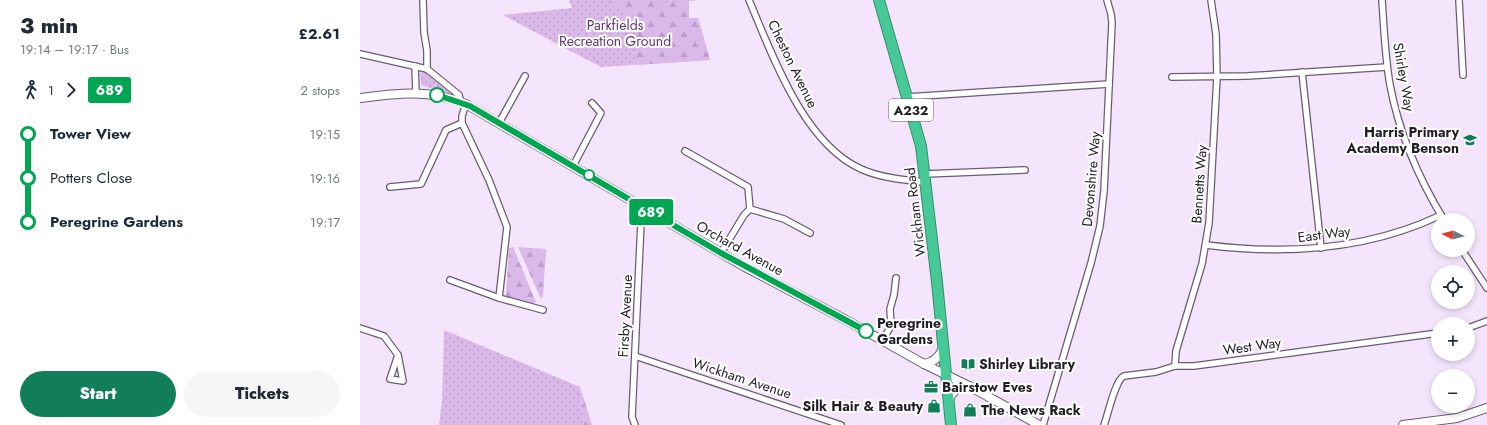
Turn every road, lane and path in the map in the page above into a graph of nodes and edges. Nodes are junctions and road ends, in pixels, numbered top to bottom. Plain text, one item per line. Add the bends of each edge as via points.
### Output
1 (423, 0) edge
2 (750, 0) edge
3 (879, 0) edge
4 (1107, 0) edge
5 (1211, 0) edge
6 (1382, 0) edge
7 (1459, 0) edge
8 (360, 54) edge
9 (415, 66) junction
10 (1387, 67) junction
11 (427, 69) junction
12 (1302, 72) junction
13 (1463, 75) dead end
14 (525, 76) dead end
15 (1172, 77) dead end
16 (1217, 77) junction
17 (1110, 84) junction
18 (416, 93) junction
19 (907, 97) junction
20 (360, 98) edge
21 (462, 102) junction
22 (592, 103) dead end
23 (499, 123) junction
24 (462, 124) junction
25 (685, 151) dead end
26 (573, 166) junction
27 (1025, 170) dead end
28 (925, 178) junction
29 (390, 187) dead end
30 (646, 209) junction
31 (750, 209) junction
32 (1440, 213) edge
33 (1431, 221) edge
34 (810, 233) dead end
35 (1206, 245) junction
36 (1321, 248) junction
37 (721, 253) junction
38 (1467, 257) edge
39 (896, 278) dead end
40 (450, 280) dead end
41 (1487, 288) edge
42 (500, 298) junction
43 (543, 310) dead end
44 (1487, 321) edge
45 (1475, 325) edge
46 (360, 328) edge
47 (1431, 333) edge
48 (883, 341) junction
49 (943, 349) junction
50 (398, 355) dead end
51 (635, 356) junction
52 (924, 364) junction
53 (1175, 366) junction
54 (946, 374) junction
55 (968, 386) junction
56 (949, 404) junction
57 (1487, 408) edge
58 (635, 425) edge
59 (841, 425) edge
60 (951, 425) edge
61 (1039, 425) edge
62 (1043, 425) edge
63 (1104, 425) edge
64 (1403, 425) edge

1 - 11 street
2 - 28 street, Cheston Avenue via 782,76 815,130 830,146 860,169 883,176
3 - 19 highway, Wickham Road / A232
4 - 17 street, Devonshire Way via 1112,18
5 - 16 street, Bennetts Way via 1216,34
6 - 10 street, Shirley Way
7 - 13 street
8 - 9 street
9 - 11 street
9 - 18 street
10 - 12 street
10 - 32 street, Shirley Way via 1396,112 1410,152
11 - 21 street via 459,95
12 - 16 street
12 - 36 street
14 - 23 street
15 - 16 street
16 - 35 street, Bennetts Way
17 - 19 street
17 - 62 street, Devonshire Way via 1100,226
18 - 20 street, Orchard Avenue
18 - 21 street, Orchard Avenue via 437,95
19 - 28 highway, Wickham Road / A232 via 919,139
21 - 23 street, Orchard Avenue
21 - 24 street
22 - 26 street via 601,113
23 - 26 street, Orchard Avenue
24 - 29 street via 446,130 421,184
24 - 42 street via 489,180 506,227
25 - 31 street via 748,187
26 - 30 street, Orchard Avenue
27 - 28 street, Cheston Avenue
28 - 49 highway, Wickham Road / A232
30 - 37 street, Orchard Avenue
30 - 51 street, Firsby Avenue via 642,222
31 - 34 street via 784,219
31 - 37 street
33 - 36 street, East Way via 1387,235
35 - 36 street, East Way via 1270,250
35 - 53 street, Bennetts Way via 1175,355
37 - 48 street, Orchard Avenue
38 - 41 street
39 - 48 street via 890,309 891,325
40 - 42 street
42 - 43 street
44 - 45 street
46 - 50 street via 384,336
47 - 53 street, West Way via 1194,366
48 - 52 street, Orchard Avenue
49 - 52 street via 936,360
49 - 54 highway, Wickham Road / A232
51 - 58 street, Firsby Avenue via 632,417
51 - 59 street, Wickham Avenue
52 - 54 street, Orchard Avenue
53 - 63 street, West Way via 1156,372 1121,377
54 - 55 street, Orchard Avenue
54 - 56 highway, Wickham Road / A232
55 - 56 street via 956,389
55 - 61 street, Orchard Avenue
56 - 60 highway, Wickham Road / A232
57 - 64 street via 1457,418

